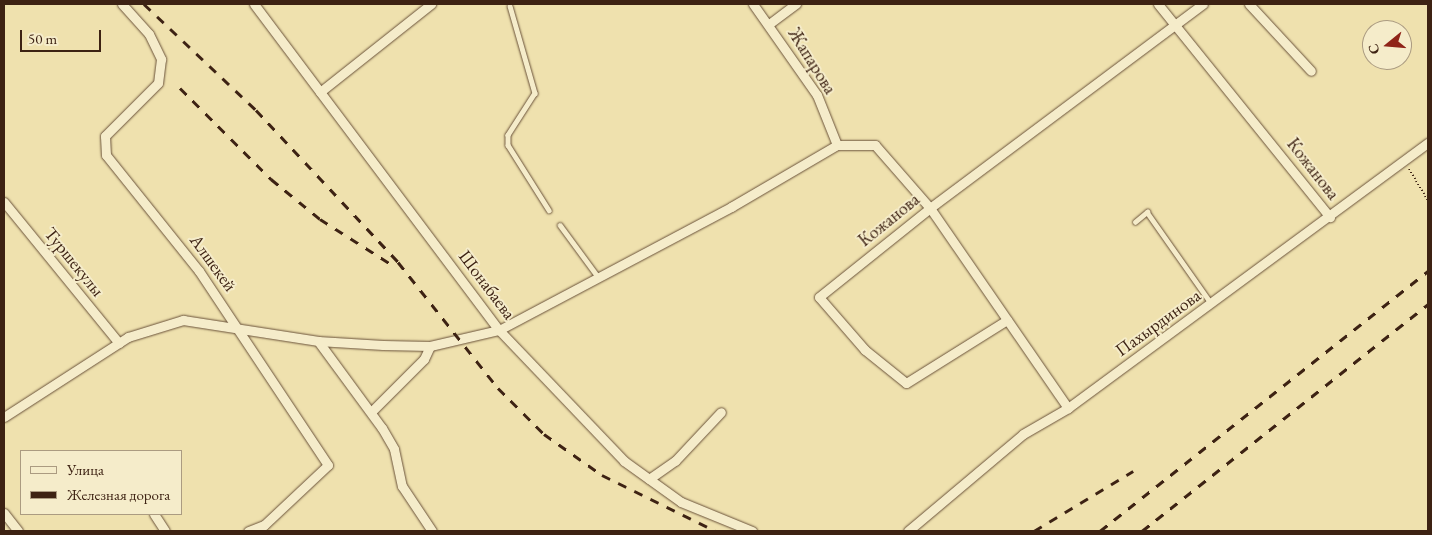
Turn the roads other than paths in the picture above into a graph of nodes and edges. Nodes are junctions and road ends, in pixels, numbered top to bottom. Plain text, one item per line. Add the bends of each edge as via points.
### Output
1 (122, 4) edge
2 (254, 4) edge
3 (431, 4) edge
4 (753, 4) edge
5 (796, 4) edge
6 (1158, 4) edge
7 (1203, 4) edge
8 (1249, 4) edge
9 (510, 6) dead end
10 (769, 24) junction
11 (1175, 25) junction
12 (1311, 71) dead end
13 (320, 92) junction
14 (1428, 143) edge
15 (837, 145) junction
16 (4, 202) edge
17 (930, 208) junction
18 (549, 210) dead end
19 (1330, 217) junction
20 (1135, 222) dead end
21 (560, 225) dead end
22 (600, 279) junction
23 (1211, 305) junction
24 (1007, 320) junction
25 (238, 327) junction
26 (499, 330) junction
27 (318, 342) junction
28 (119, 343) junction
29 (430, 346) junction
30 (1068, 408) junction
31 (371, 412) junction
32 (721, 412) dead end
33 (4, 417) edge
34 (649, 479) junction
35 (4, 513) edge
36 (155, 515) edge
37 (18, 531) edge
38 (165, 531) edge
39 (248, 531) edge
40 (432, 531) edge
41 (752, 531) edge
42 (908, 531) edge

1 - 25 street, Алшекей via 149,34 161,59 158,83 106,136 106,155 147,201
2 - 13 street, Шонабаева
3 - 13 street
4 - 10 street, Жапарова
5 - 10 street, Жапарова
6 - 11 street, Кожанова
7 - 11 street, Кожанова
8 - 12 street
9 - 18 lane via 534,93 508,135 508,146
10 - 15 street, Жапарова via 817,95
11 - 17 street, Кожанова
11 - 19 street, Кожанова
13 - 26 street, Шонабаева
14 - 19 street, Пахырдинова
15 - 17 street via 875,145
15 - 22 street
16 - 28 street, Туршекулы
17 - 24 street
17 - 24 street, Кожанова via 819,297 865,350 906,383
19 - 23 street, Пахырдинова
20 - 23 lane via 1147,212
21 - 22 lane
22 - 26 street
23 - 30 street, Пахырдинова
24 - 30 street
25 - 27 street
25 - 28 street via 183,320
25 - 39 street, Алшекей via 328,465 264,525
26 - 29 street
26 - 34 street, Шонабаева via 624,461
27 - 29 street
27 - 31 street
28 - 33 street
29 - 31 street via 424,359
30 - 42 street, Пахырдинова via 1023,434
31 - 40 street via 394,449 402,486
32 - 34 street via 675,461
34 - 41 street, Шонабаева via 681,502
35 - 37 street
36 - 38 street

